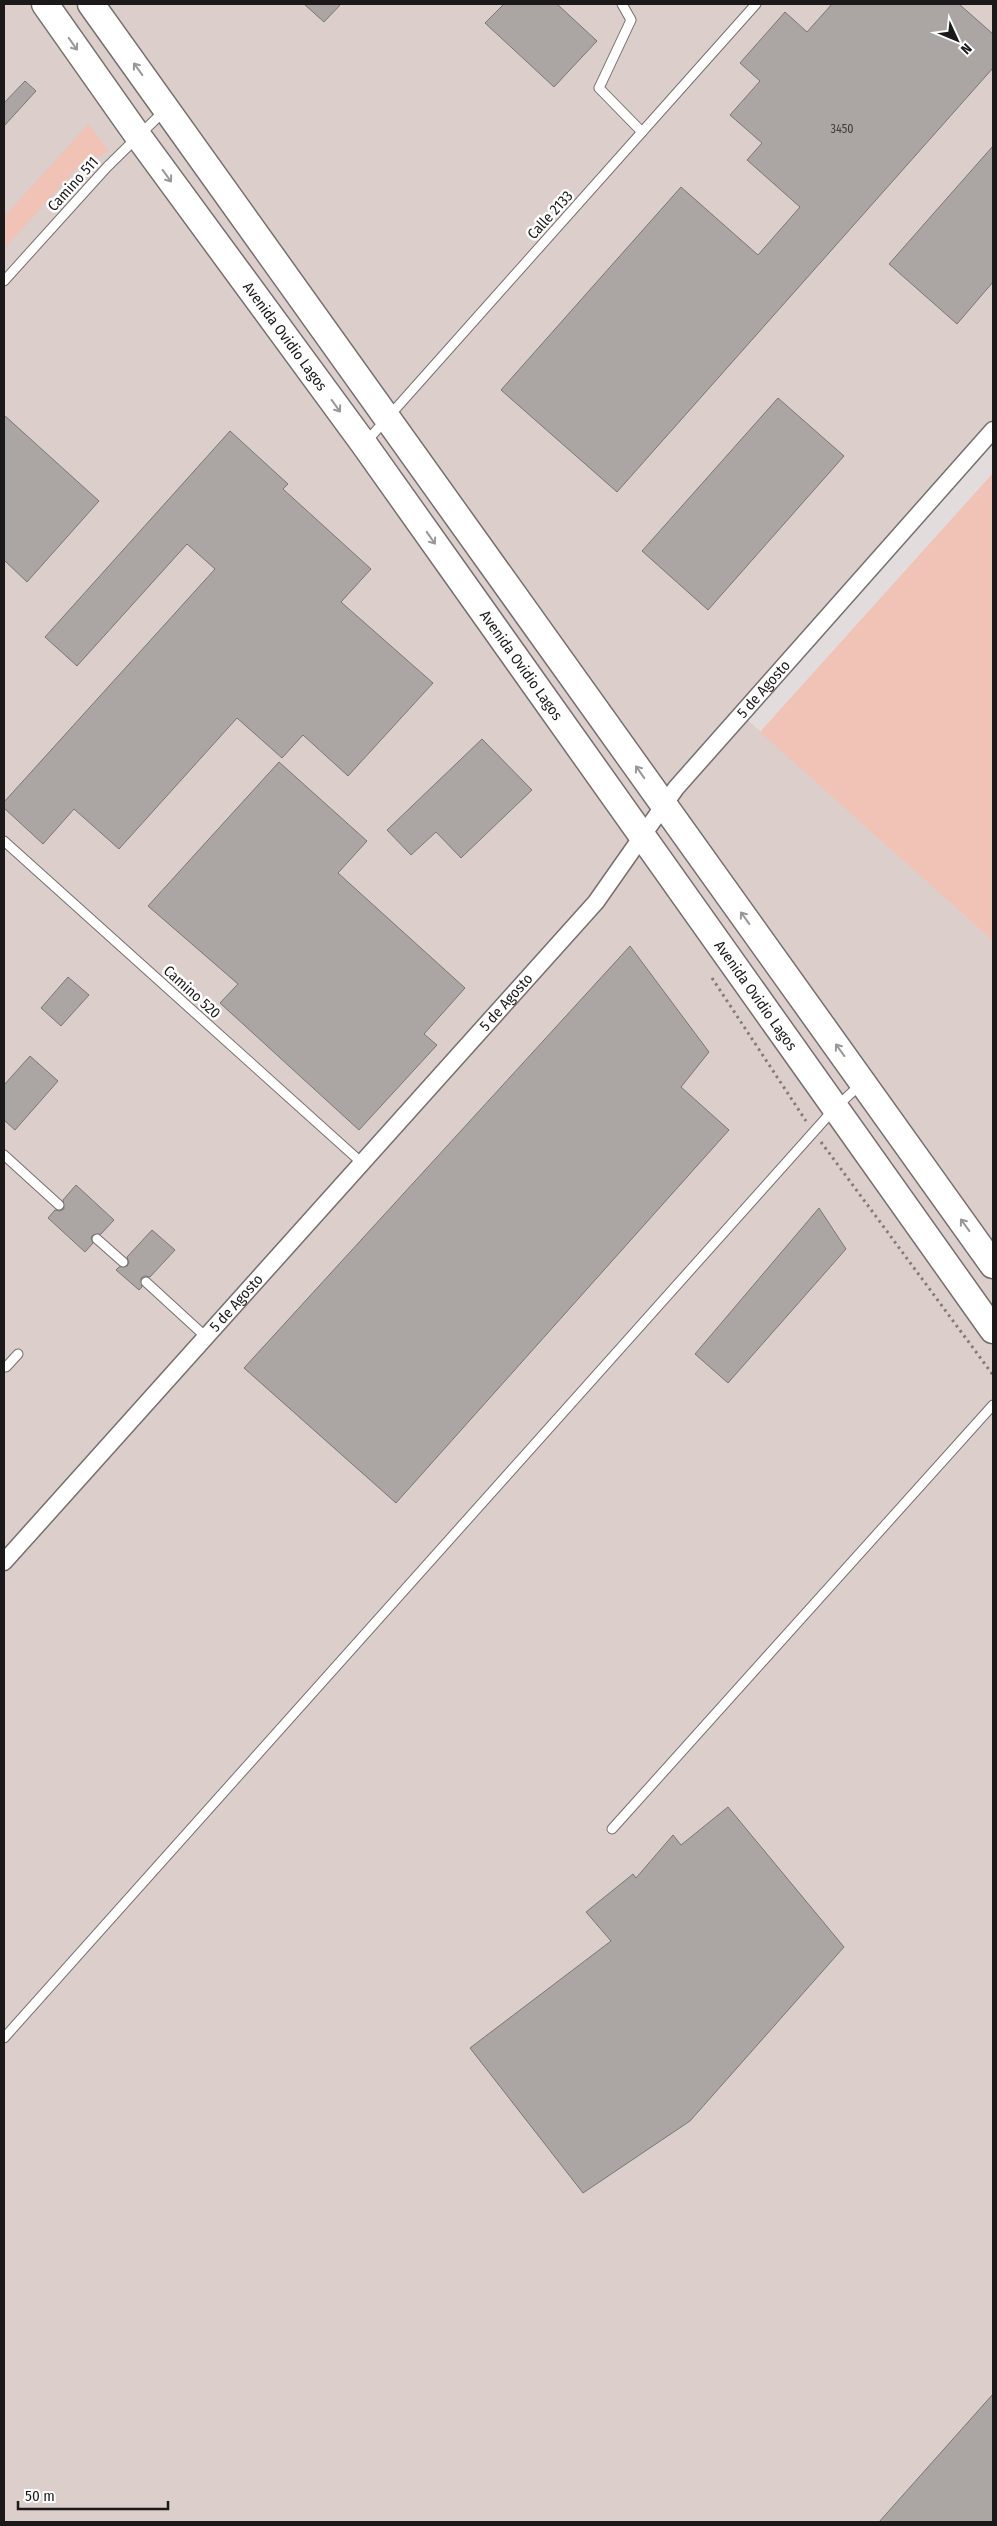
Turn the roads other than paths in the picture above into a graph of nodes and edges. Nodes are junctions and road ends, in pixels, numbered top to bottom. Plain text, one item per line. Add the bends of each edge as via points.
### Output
1 (45, 4) edge
2 (91, 4) edge
3 (622, 4) edge
4 (756, 4) edge
5 (167, 108) junction
6 (642, 132) junction
7 (138, 136) junction
8 (4, 281) edge
9 (387, 418) junction
10 (993, 430) edge
11 (364, 444) junction
12 (663, 804) junction
13 (644, 836) junction
14 (4, 841) edge
15 (863, 1082) junction
16 (835, 1108) junction
17 (4, 1155) edge
18 (362, 1163) junction
19 (59, 1205) dead end
20 (97, 1239) dead end
21 (123, 1262) dead end
22 (993, 1264) edge
23 (146, 1282) dead end
24 (993, 1330) edge
25 (206, 1337) junction
26 (18, 1354) dead end
27 (4, 1367) edge
28 (993, 1405) edge
29 (4, 1562) edge
30 (612, 1828) dead end
31 (4, 2038) edge

1 -> 7 main road, Avenida Ovidio Lagos
5 -> 2 main road
3 - 6 lane via 631,20 599,88
4 - 6 lane, Calle 2133
5 - 7 lane, Camino 511
5 - 9 main road
6 - 9 lane, Calle 2133
7 - 8 lane, Camino 511
7 -> 11 main road, Avenida Ovidio Lagos
9 - 11 lane, Calle 2133
12 -> 9 main road
10 - 12 street, 5 de Agosto via 701,757
11 -> 13 main road, Avenida Ovidio Lagos
12 - 13 street, 5 de Agosto
15 -> 12 main road
13 - 16 main road, Avenida Ovidio Lagos
13 - 18 street, 5 de Agosto via 596,902
14 - 18 lane, Camino 520
15 - 16 lane
22 -> 15 main road
16 - 24 main road, Avenida Ovidio Lagos
16 - 31 lane
17 - 19 lane
18 - 25 street, 5 de Agosto
20 - 21 lane
23 - 25 lane
25 - 29 street, 5 de Agosto
26 - 27 lane
28 - 30 lane

